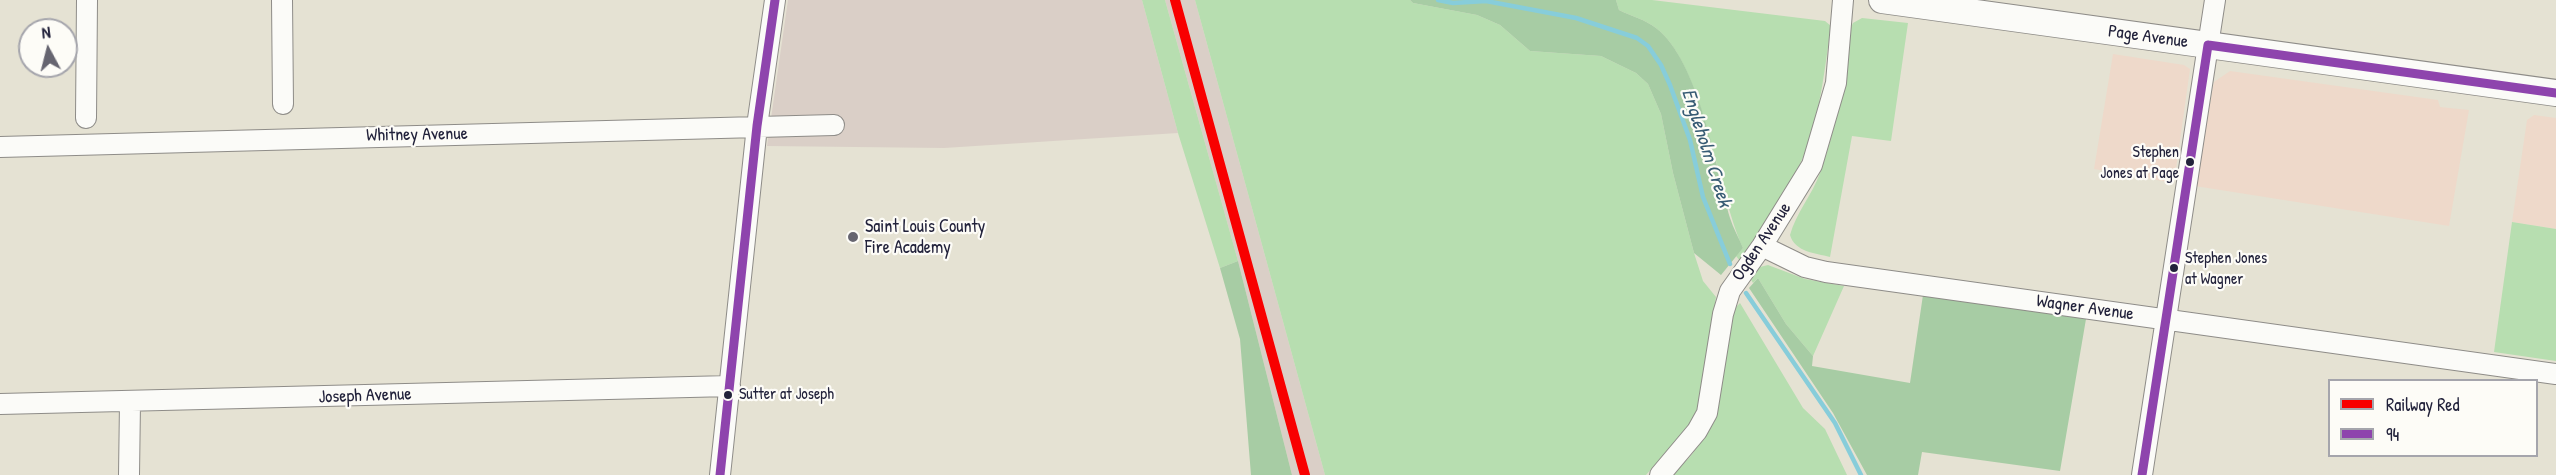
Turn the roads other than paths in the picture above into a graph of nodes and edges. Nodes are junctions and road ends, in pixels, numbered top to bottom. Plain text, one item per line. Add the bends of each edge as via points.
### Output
1 (87, 0) edge
2 (282, 0) edge
3 (775, 0) edge
4 (1844, 0) edge
5 (1882, 0) edge
6 (2215, 0) edge
7 (2208, 45) junction
8 (2556, 93) edge
9 (283, 104) dead end
10 (86, 118) dead end
11 (834, 125) dead end
12 (757, 126) junction
13 (0, 147) edge
14 (1762, 246) junction
15 (2165, 319) junction
16 (2556, 374) edge
17 (730, 386) junction
18 (130, 403) junction
19 (0, 404) edge
20 (129, 475) edge
21 (720, 475) edge
22 (1660, 475) edge
23 (2142, 475) edge

1 - 10 street
2 - 9 street
3 - 12 street
4 - 14 street, Ogden Avenue via 1836,83 1812,165
5 - 7 main road, Page Avenue
6 - 7 street
7 - 8 main road, Page Avenue
7 - 15 street
11 - 12 street, Whitney Avenue
12 - 13 street, Whitney Avenue
12 - 17 street
14 - 15 street, Wagner Avenue via 1805,267 1826,272
14 - 22 street, Ogden Avenue via 1725,302 1707,412 1697,431
15 - 16 street, Wagner Avenue
15 - 23 street
17 - 18 street, Joseph Avenue
17 - 21 street
18 - 19 street, Joseph Avenue
18 - 20 street

